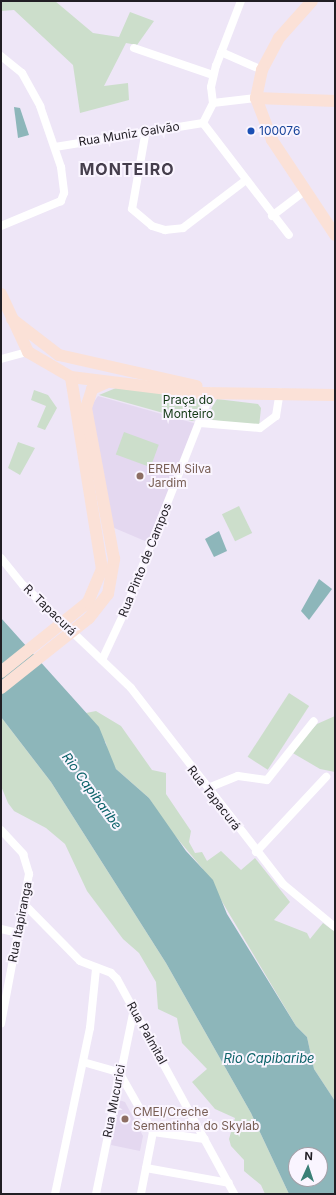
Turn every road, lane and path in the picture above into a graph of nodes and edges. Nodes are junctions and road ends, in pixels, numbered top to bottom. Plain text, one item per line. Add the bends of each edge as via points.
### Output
1 (241, 1) edge
2 (312, 1) edge
3 (134, 48) dead end
4 (221, 52) junction
5 (1, 56) edge
6 (262, 70) junction
7 (213, 75) junction
8 (256, 98) junction
9 (335, 101) edge
10 (213, 103) junction
11 (202, 123) junction
12 (146, 130) junction
13 (55, 147) junction
14 (246, 180) junction
15 (306, 190) junction
16 (272, 216) junction
17 (1, 226) edge
18 (289, 235) dead end
19 (335, 235) edge
20 (1, 294) edge
21 (9, 317) junction
22 (28, 352) junction
23 (1, 359) edge
24 (137, 371) junction
25 (71, 376) junction
26 (110, 381) junction
27 (211, 392) junction
28 (280, 392) junction
29 (335, 395) edge
30 (80, 407) junction
31 (200, 423) junction
32 (1, 558) edge
33 (102, 660) junction
34 (1, 672) edge
35 (1, 688) edge
36 (314, 721) dead end
37 (326, 777) dead end
38 (208, 788) junction
39 (1, 830) edge
40 (256, 852) junction
41 (24, 905) junction
42 (335, 927) edge
43 (1, 929) edge
44 (19, 933) junction
45 (96, 969) junction
46 (134, 1009) junction
47 (1, 1023) edge
48 (83, 1062) junction
49 (119, 1072) junction
50 (153, 1132) junction
51 (205, 1139) junction
52 (146, 1168) junction
53 (229, 1183) junction
54 (55, 1194) edge
55 (96, 1194) edge
56 (141, 1194) edge
57 (234, 1194) edge

1 - 4 street
2 - 6 street via 279,38
3 - 7 street
4 - 6 street
4 - 7 street
5 - 13 street via 16,66 30,87
6 - 8 street
7 - 10 street
8 - 9 street
8 - 10 street
8 - 15 street via 272,140
10 - 11 street
11 - 12 street, Rua Muniz Galvão
11 - 14 street
12 - 13 street, Rua Muniz Galvão
12 - 14 street via 132,209 152,226 165,230 183,228
13 - 17 street via 63,197
14 - 16 street
15 - 16 street
15 - 19 street
16 - 18 street
20 - 21 street
21 - 22 street
21 - 24 street via 59,355
22 - 23 street
22 - 25 street
24 - 25 street
24 - 27 street
25 - 26 street
25 - 30 street
26 - 27 street
26 - 30 street via 92,389
27 - 28 street
27 - 31 street, Rua Pinto de Campos
28 - 29 street
28 - 31 street via 276,416 260,428
30 - 34 street via 102,569 88,602
30 - 35 street via 114,559 108,594 89,618
31 - 33 street, Rua Pinto de Campos
32 - 33 street, R. Tapacurá via 23,585
33 - 38 street, Rua Tapacurá via 131,688
36 - 38 street via 267,780 238,776
37 - 40 street
38 - 40 street, Rua Tapacurá
39 - 41 street, Rua Itapiranga via 28,865
40 - 42 street, Rua Tapacurá via 283,884
41 - 44 street, Rua Itapiranga
41 - 45 street, Rua Palmital via 80,961
43 - 44 street
44 - 47 street, Rua Itapiranga
45 - 46 street, Rua Palmital via 111,972
45 - 48 street
46 - 49 street, Rua Mucurici
46 - 51 street, Rua Palmital
48 - 49 street
48 - 54 street
49 - 50 street
49 - 55 street, Rua Mucurici
50 - 51 street
50 - 52 street
51 - 53 street, Rua Palmital
52 - 53 street
52 - 56 street
53 - 57 street, Rua Palmital

